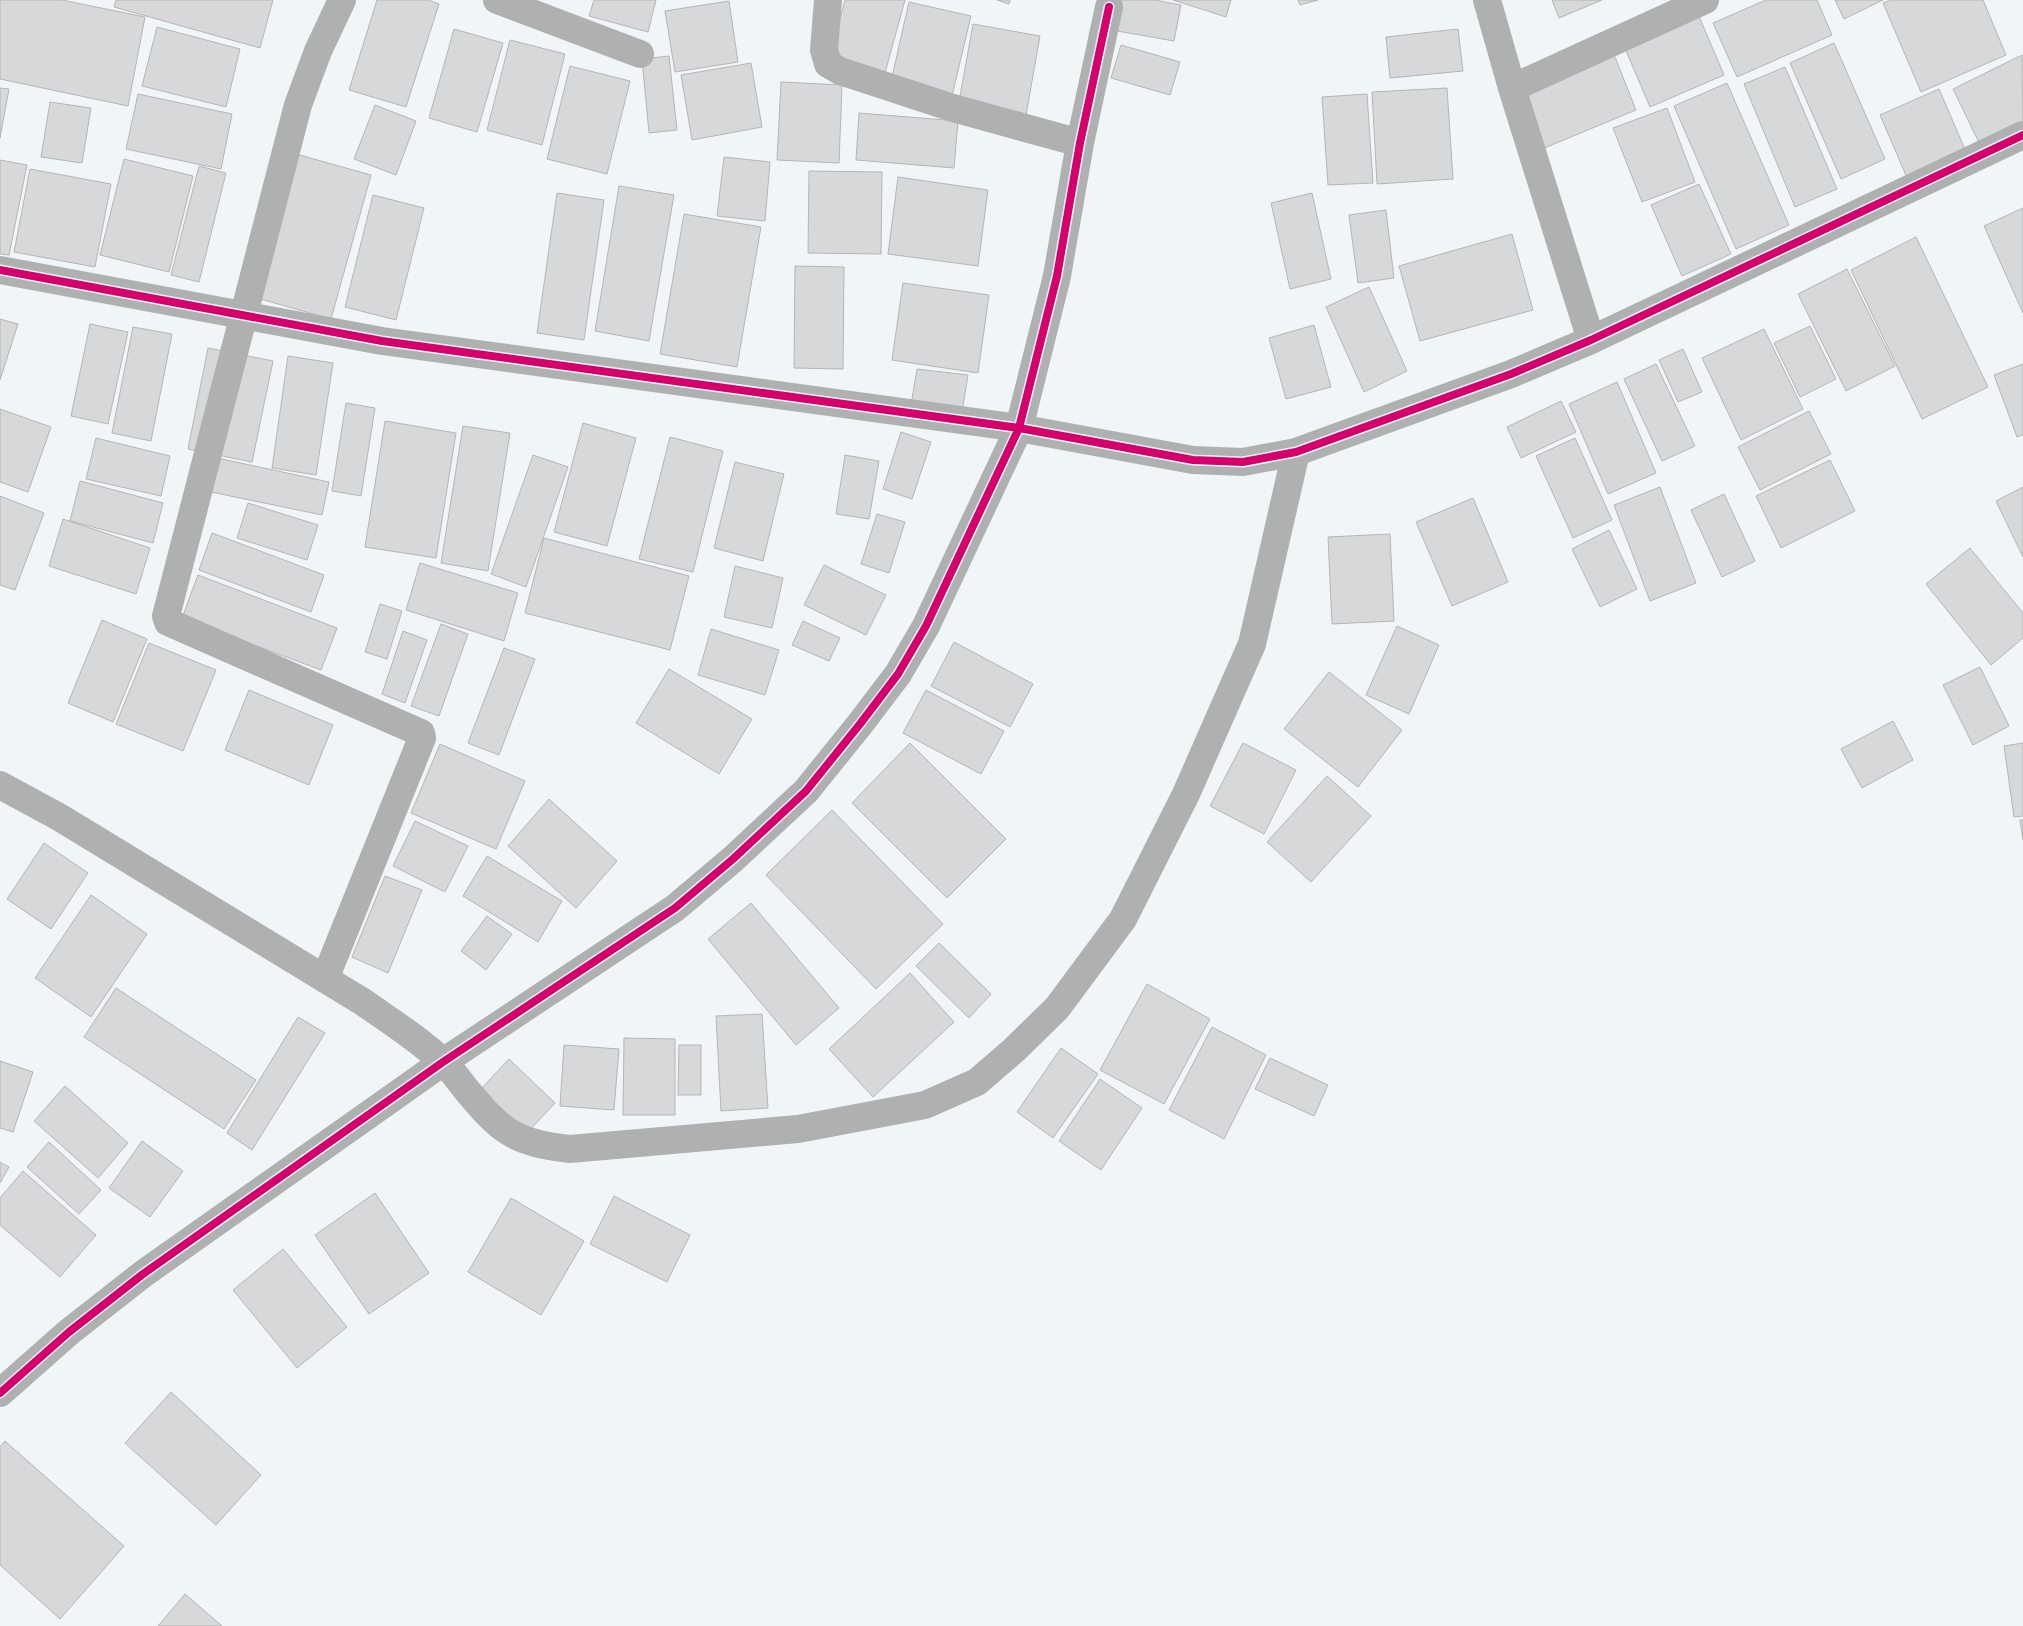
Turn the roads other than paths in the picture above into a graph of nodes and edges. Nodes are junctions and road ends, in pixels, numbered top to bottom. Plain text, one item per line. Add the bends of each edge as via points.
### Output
1 (342, 0) edge
2 (497, 0) edge
3 (828, 0) edge
4 (1487, 0) edge
5 (1705, 0) edge
6 (1109, 7) dead end
7 (640, 54) dead end
8 (1512, 88) junction
9 (2023, 135) edge
10 (1080, 143) junction
11 (0, 270) edge
12 (243, 314) junction
13 (1591, 340) junction
14 (1019, 428) junction
15 (1296, 452) junction
16 (0, 785) edge
17 (325, 979) junction
18 (443, 1062) junction
19 (0, 1393) edge

1 - 12 street via 298,105
2 - 7 street
3 - 10 street via 824,50 828,64 953,108
4 - 8 street
5 - 8 street
6 - 10 street
8 - 13 street
9 - 13 street
10 - 14 street via 1057,276
11 - 12 street
12 - 14 street via 382,341
12 - 17 street via 166,606 168,622 420,730 422,738
13 - 15 street via 1511,374
14 - 15 street via 1193,460 1243,462
14 - 18 street via 926,626 860,724 806,791 675,908
15 - 18 street via 1252,644 1186,794 1123,919 1057,1008 977,1082 925,1105 808,1127 570,1148 540,1146 514,1136 494,1122
16 - 17 street via 59,816
17 - 18 street via 398,1026
18 - 19 street via 143,1274 69,1332

